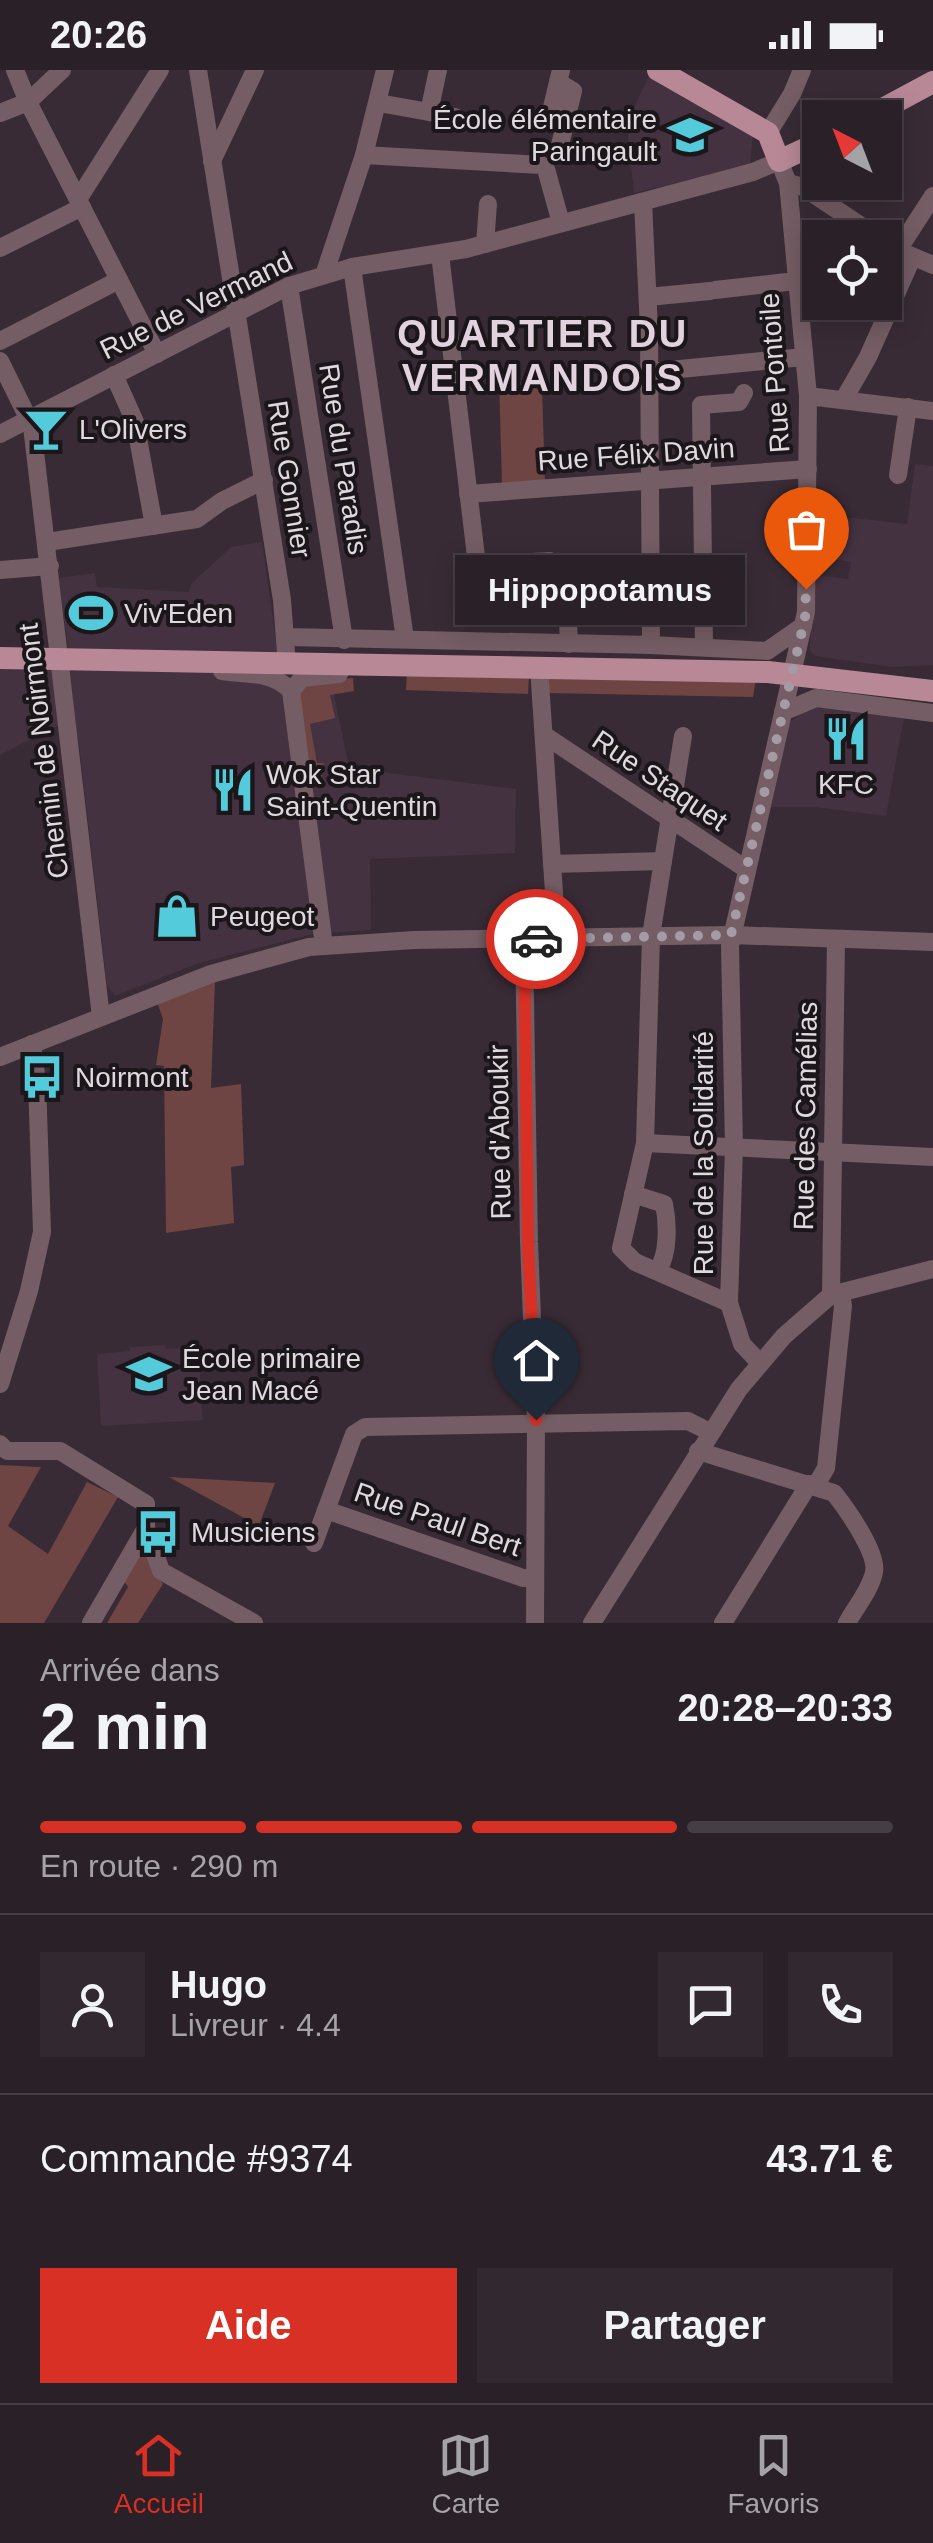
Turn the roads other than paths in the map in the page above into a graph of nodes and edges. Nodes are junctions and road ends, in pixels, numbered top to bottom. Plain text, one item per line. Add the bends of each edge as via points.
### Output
1 (15, 70) edge
2 (62, 70) edge
3 (160, 70) edge
4 (198, 70) edge
5 (255, 70) edge
6 (385, 70) edge
7 (438, 70) edge
8 (658, 70) edge
9 (802, 70) edge
10 (560, 76) edge
11 (933, 82) edge
12 (900, 100) edge
13 (28, 102) junction
14 (379, 103) junction
15 (429, 112) junction
16 (0, 113) edge
17 (550, 116) dead end
18 (455, 117) dead end
19 (768, 133) junction
20 (560, 146) dead end
21 (364, 155) junction
22 (802, 157) edge
23 (212, 162) junction
24 (783, 172) junction
25 (933, 196) edge
26 (80, 202) junction
27 (643, 202) junction
28 (488, 204) dead end
29 (854, 220) edge
30 (561, 223) junction
31 (902, 237) edge
32 (485, 244) junction
33 (0, 248) edge
34 (902, 251) edge
35 (440, 254) junction
36 (933, 265) edge
37 (352, 267) junction
38 (324, 275) junction
39 (119, 280) junction
40 (796, 281) junction
41 (289, 286) junction
42 (648, 298) junction
43 (234, 314) junction
44 (877, 320) edge
45 (0, 341) edge
46 (158, 354) junction
47 (804, 358) junction
48 (0, 361) edge
49 (649, 372) junction
50 (114, 376) junction
51 (744, 392) dead end
52 (808, 396) junction
53 (844, 399) junction
54 (908, 406) junction
55 (933, 410) edge
56 (28, 420) junction
57 (0, 434) edge
58 (808, 469) junction
59 (898, 475) dead end
60 (701, 477) junction
61 (264, 480) junction
62 (650, 481) junction
63 (468, 494) junction
64 (154, 526) junction
65 (47, 542) junction
66 (50, 566) junction
67 (0, 570) edge
68 (803, 626) junction
69 (405, 639) junction
70 (344, 640) junction
71 (569, 644) junction
72 (651, 644) junction
73 (286, 645) junction
74 (0, 646) edge
75 (704, 647) junction
76 (59, 652) junction
77 (0, 658) edge
78 (201, 661) junction
79 (539, 663) junction
80 (356, 664) junction
81 (793, 670) junction
82 (933, 682) edge
83 (933, 690) edge
84 (292, 691) junction
85 (783, 712) junction
86 (933, 713) edge
87 (544, 735) junction
88 (684, 736) dead end
89 (670, 822) junction
90 (663, 862) junction
91 (552, 864) junction
92 (746, 869) junction
93 (731, 935) junction
94 (651, 936) junction
95 (557, 938) junction
96 (836, 939) junction
97 (524, 940) junction
98 (933, 942) edge
99 (324, 946) junction
100 (101, 1017) junction
101 (32, 1044) junction
102 (0, 1057) edge
103 (645, 1143) junction
104 (734, 1146) junction
105 (833, 1151) junction
106 (933, 1157) edge
107 (633, 1194) junction
108 (933, 1270) edge
109 (657, 1272) junction
110 (836, 1294) junction
111 (729, 1304) junction
112 (760, 1362) junction
113 (0, 1384) edge
114 (536, 1425) junction
115 (710, 1432) junction
116 (0, 1444) edge
117 (698, 1451) junction
118 (812, 1485) junction
119 (326, 1510) junction
120 (146, 1528) junction
121 (314, 1544) dead end
122 (533, 1578) junction
123 (91, 1623) edge
124 (254, 1623) edge
125 (534, 1623) edge
126 (592, 1623) edge
127 (724, 1623) edge
128 (846, 1623) edge

1 - 13 street
2 - 13 street
3 - 26 street
4 - 23 street, Rue Gonnier
5 - 23 street
6 - 14 street
7 - 15 street
8 - 19 main road
9 - 19 street
10 - 17 street
10 - 20 street via 572,92
11 - 12 main road
13 - 16 street
13 - 26 street
14 - 15 street
14 - 21 street
15 - 18 street
19 - 24 main road
21 - 30 street via 541,165
21 - 38 street
22 - 24 main road
23 - 43 street, Rue Gonnier
24 - 27 street, Rue de Vermand via 753,172
24 - 29 street
24 - 40 street, Rue Pontoile
25 - 31 street
26 - 33 street
26 - 39 street
27 - 30 street, Rue de Vermand
27 - 42 street
28 - 32 street
30 - 32 street, Rue de Vermand
32 - 35 street, Rue de Vermand
34 - 36 street
35 - 37 street, Rue de Vermand
35 - 63 street
37 - 38 street, Rue de Vermand
37 - 69 street
38 - 41 street, Rue de Vermand
39 - 45 street
39 - 46 street
40 - 42 street
40 - 47 street, Rue Pontoile
41 - 43 street, Rue de Vermand
41 - 70 street, Rue du Paradis
42 - 49 street
43 - 46 street, Rue de Vermand
43 - 61 street, Rue Gonnier
44 - 53 street via 868,357
46 - 50 street, Rue de Vermand
47 - 49 street
47 - 52 street, Rue Pontoile
48 - 56 street, Chemin de Noirmont
49 - 62 street
50 - 56 street, Rue de Vermand
50 - 64 street via 134,422
51 - 60 street via 739,402 701,405
52 - 53 street
52 - 58 street, Rue Pontoile
53 - 54 street
54 - 55 street
54 - 59 street
56 - 57 street, Rue de Vermand
56 - 65 street, Chemin de Noirmont
58 - 60 street, Rue Félix Davin
58 - 68 street, Rue Pontoile
60 - 62 street, Rue Félix Davin
60 - 75 street
61 - 64 street via 197,519
61 - 73 street, Rue Gonnier
62 - 63 street, Rue Félix Davin
62 - 72 street
63 - 71 street via 476,565 550,561 566,574
64 - 65 street
65 - 66 street, Chemin de Noirmont
66 - 67 street
66 - 76 street, Chemin de Noirmont
68 - 75 street via 768,651
68 - 81 street, Rue Pontoile
69 - 70 street
69 - 71 street
70 - 73 street
71 - 72 street
72 - 75 street
73 - 76 main road
73 - 79 main road
74 - 76 main road
76 - 77 main road
76 - 78 main road
76 - 100 street, Chemin de Noirmont
78 - 80 main road
78 - 84 street via 216,670 266,675
79 - 80 main road
79 - 81 main road
79 - 87 street
80 - 84 street via 348,673 302,678
81 - 82 main road
81 - 83 main road
81 - 85 street, Rue Pontoile
84 - 99 street
85 - 86 street via 816,698
85 - 92 street, Rue Pontoile
87 - 89 street, Rue Staquet
87 - 91 street
88 - 89 street
89 - 90 street
89 - 92 street, Rue Staquet
90 - 91 street
90 - 94 street
91 - 95 street
92 - 93 street, Rue Pontoile
93 - 94 street
93 - 96 street
93 - 104 street, Rue de la Solidarité
94 - 95 street
94 - 103 street
95 - 97 street
96 - 98 street
96 - 105 street, Rue des Camélias
97 - 99 street
97 - 114 street, Rue d'Aboukir
99 - 100 street via 243,963
100 - 101 street
101 - 102 street
101 - 113 street via 42,1232
103 - 104 street
103 - 107 street
104 - 105 street
104 - 111 street, Rue de la Solidarité
105 - 106 street
105 - 110 street, Rue des Camélias
107 - 109 street via 622,1248
107 - 109 street via 664,1204 666,1242
108 - 110 street
109 - 111 street
110 - 112 street
110 - 118 street, Rue des Camélias via 843,1306 826,1468
111 - 112 street, Rue de la Solidarité via 742,1344
112 - 115 street
114 - 115 street via 688,1422
114 - 119 street via 358,1429
114 - 122 street, Rue d'Aboukir
115 - 117 street
116 - 120 street via 6,1451 60,1451 146,1504
117 - 118 street
117 - 126 street
118 - 127 street, Rue des Camélias
118 - 128 street via 834,1493 849,1511 874,1560 874,1573
119 - 121 street
119 - 122 street, Rue Paul Bert
120 - 123 street
120 - 124 street via 161,1571
122 - 125 street, Rue d'Aboukir

